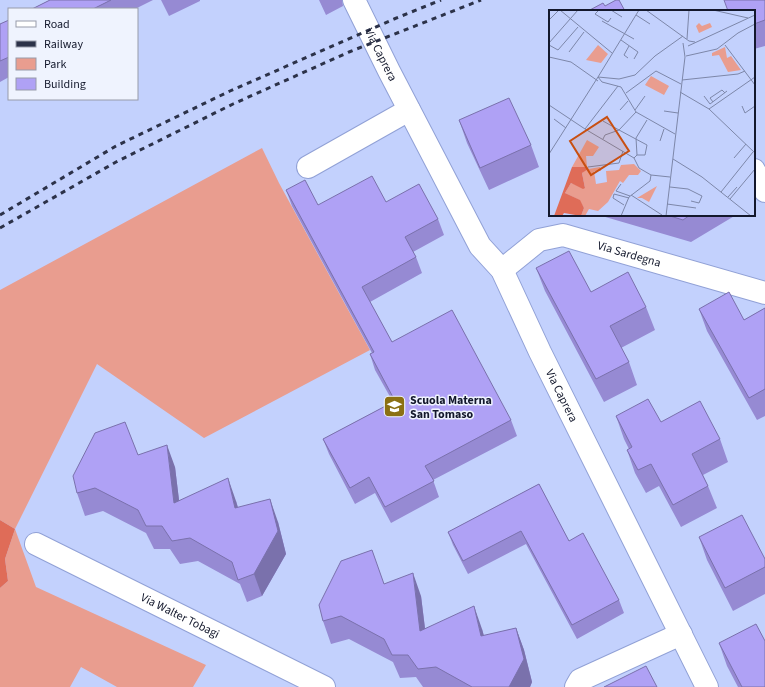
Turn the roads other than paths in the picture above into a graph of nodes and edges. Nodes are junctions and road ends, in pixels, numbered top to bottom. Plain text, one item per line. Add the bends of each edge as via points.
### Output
1 (354, 0) edge
2 (409, 110) junction
3 (308, 167) dead end
4 (755, 172) edge
5 (765, 191) edge
6 (502, 270) junction
7 (765, 293) edge
8 (36, 544) dead end
9 (681, 634) junction
10 (324, 687) edge
11 (576, 687) edge
12 (707, 687) edge

1 - 2 street, Via Caprera
2 - 3 street
2 - 6 street, Via Caprera via 480,246
4 - 5 street
6 - 7 street, Via Sardegna via 540,240 563,235
6 - 9 street, Via Caprera via 540,352
8 - 10 street, Via Walter Tobagi
9 - 11 street via 580,680
9 - 12 street, Via Caprera

